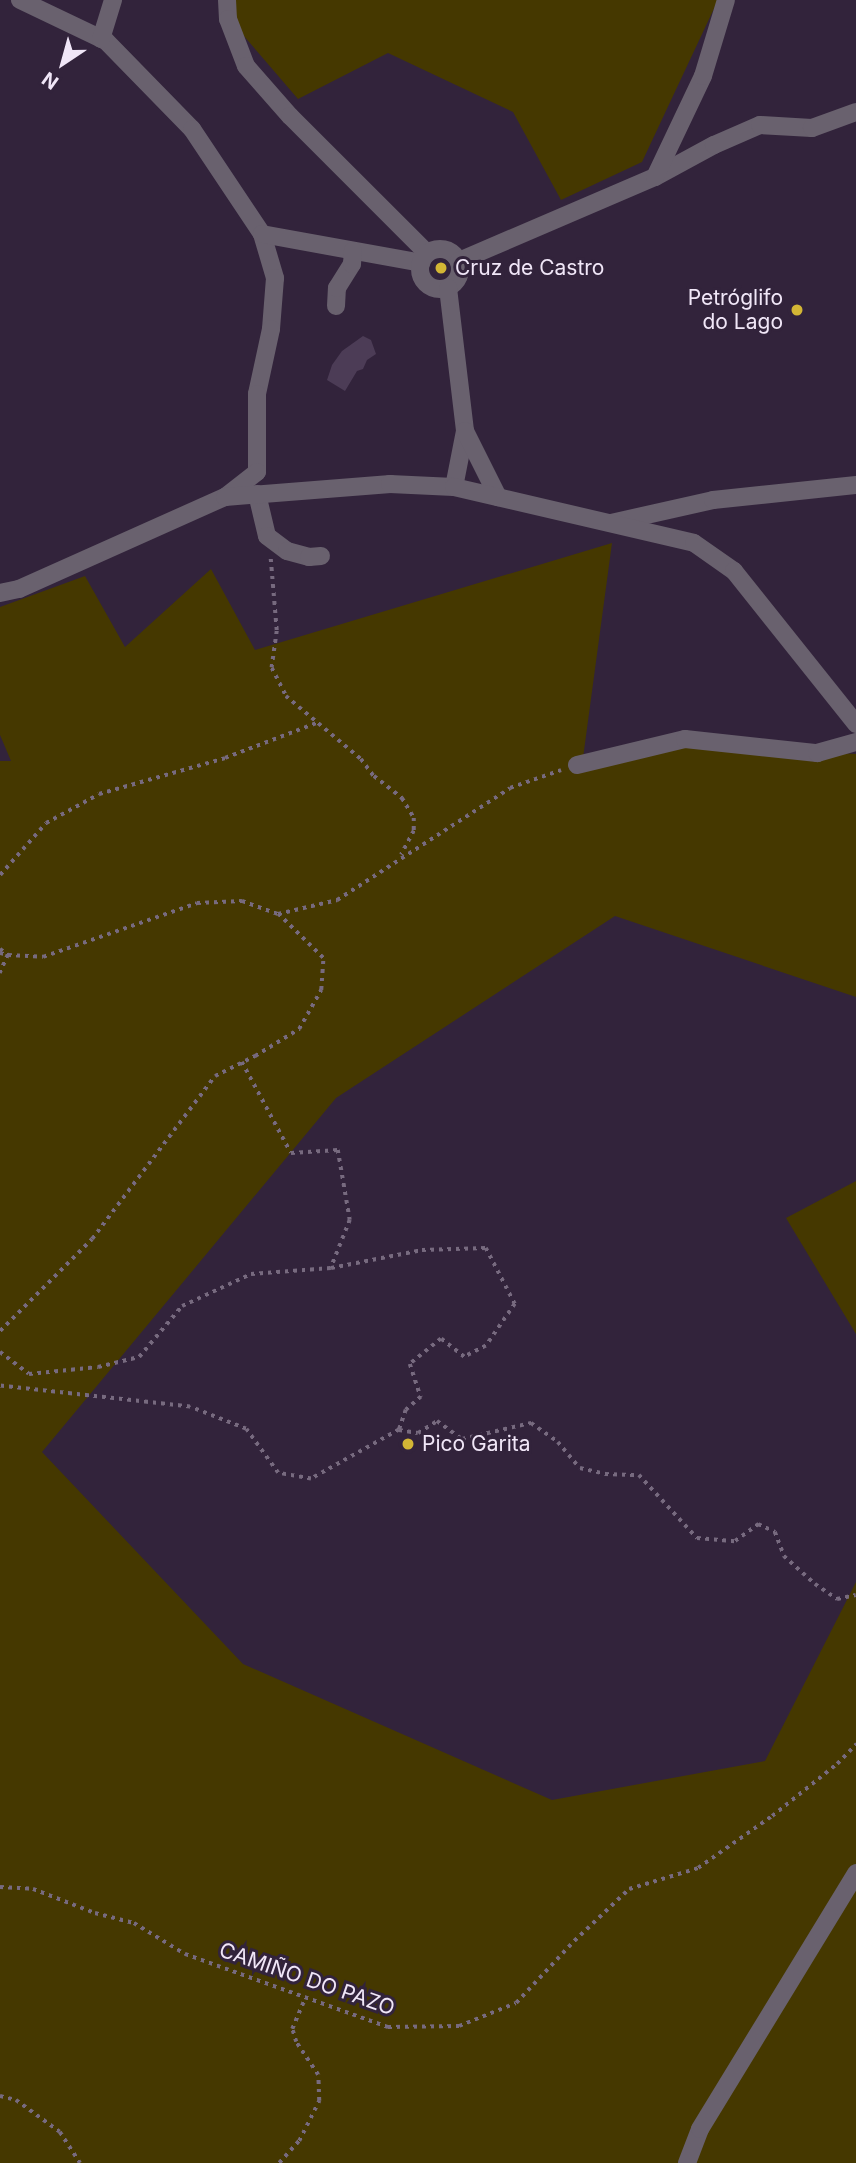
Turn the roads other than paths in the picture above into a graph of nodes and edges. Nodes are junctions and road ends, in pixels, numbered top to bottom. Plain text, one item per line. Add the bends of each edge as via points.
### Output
1 (20, 0) edge
2 (113, 0) edge
3 (227, 0) edge
4 (726, 0) edge
5 (101, 39) junction
6 (856, 112) edge
7 (655, 177) junction
8 (262, 234) junction
9 (353, 251) junction
10 (424, 258) junction
11 (459, 261) junction
12 (448, 288) junction
13 (336, 306) dead end
14 (465, 431) junction
15 (856, 485) edge
16 (454, 488) junction
17 (257, 495) junction
18 (225, 497) junction
19 (498, 497) junction
20 (611, 523) junction
21 (321, 556) dead end
22 (0, 593) edge
23 (856, 724) edge
24 (856, 742) edge
25 (577, 765) road end
26 (856, 1873) edge
27 (687, 2163) edge

1 - 5 street
2 - 5 street
3 - 10 street via 228,19 246,66
4 - 7 street via 704,76
5 - 8 street via 192,128
6 - 7 street via 811,128 760,125
7 - 11 street
8 - 9 street
8 - 18 street via 275,278 271,329 257,394 257,472
9 - 10 street
9 - 13 street via 352,264 337,288
10 - 11 street via 445,249
10 - 12 street via 424,282 435,289
11 - 12 street via 460,274
12 - 14 street
14 - 16 street
14 - 19 street
15 - 20 street via 713,500
16 - 17 street via 390,484
16 - 19 street
17 - 18 street
17 - 21 street via 267,536 287,551
18 - 22 street via 19,589
19 - 20 street
20 - 23 street via 694,543 734,571
24 - 25 street via 817,753 685,739
26 - 27 street via 700,2129

